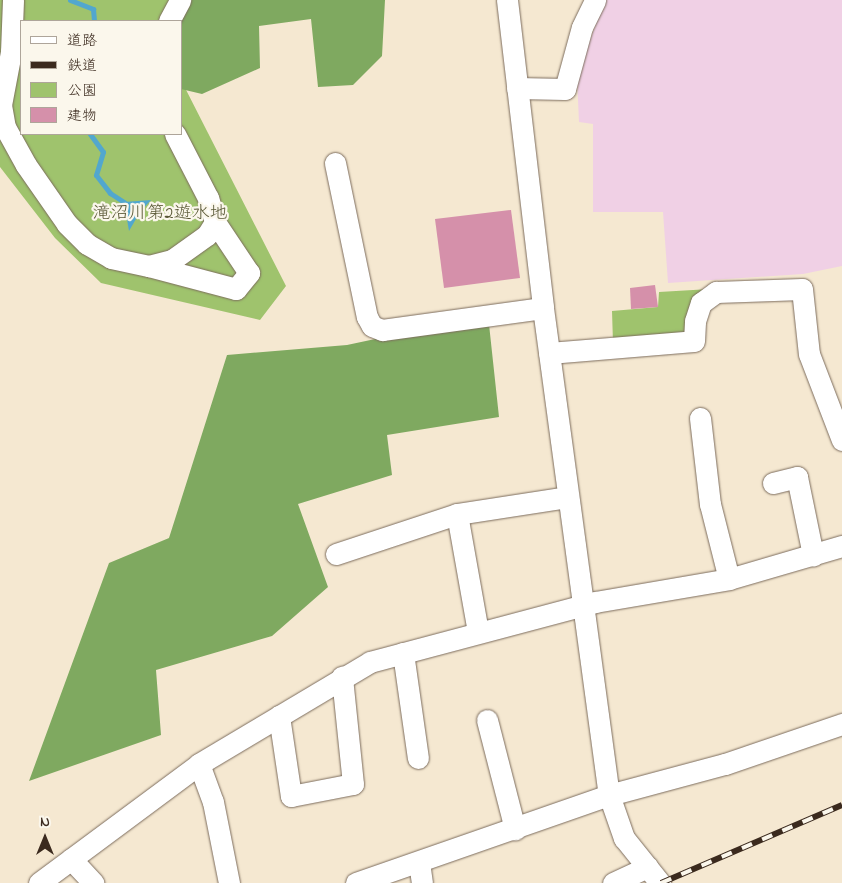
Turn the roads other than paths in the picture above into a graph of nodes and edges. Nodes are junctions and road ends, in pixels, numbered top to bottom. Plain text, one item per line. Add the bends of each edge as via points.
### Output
1 (13, 0) edge
2 (180, 0) edge
3 (507, 0) edge
4 (595, 0) edge
5 (170, 20) edge
6 (6, 53) edge
7 (518, 88) junction
8 (176, 135) edge
9 (336, 163) dead end
10 (215, 222) junction
11 (149, 266) junction
12 (543, 308) junction
13 (549, 353) junction
14 (700, 418) dead end
15 (842, 440) edge
16 (773, 483) dead end
17 (568, 497) junction
18 (457, 514) junction
19 (842, 546) edge
20 (336, 554) dead end
21 (813, 555) junction
22 (729, 579) junction
23 (584, 605) junction
24 (478, 632) junction
25 (403, 653) junction
26 (342, 677) junction
27 (279, 716) junction
28 (487, 720) dead end
29 (842, 724) edge
30 (418, 758) dead end
31 (199, 764) junction
32 (608, 794) junction
33 (515, 829) junction
34 (71, 859) junction
35 (420, 873) edge
36 (654, 875) edge
37 (39, 883) edge
38 (93, 883) edge
39 (229, 883) edge
40 (356, 883) edge
41 (613, 883) edge

1 - 6 street
2 - 5 street
3 - 7 street
4 - 7 street via 582,27 565,89
6 - 11 street via 1,105 5,127 26,165 67,224 87,244 111,258
7 - 12 street
8 - 10 street via 208,198
9 - 12 street via 367,317 372,326 382,330
10 - 11 street via 207,235 192,247 172,260
10 - 11 street via 249,273 236,289
12 - 13 street
13 - 15 street via 694,340 695,321 701,303 716,292 802,288 809,354
13 - 17 street
14 - 22 street via 710,504
16 - 21 street via 797,477
17 - 18 street
17 - 23 street
18 - 20 street
18 - 24 street
19 - 21 street
21 - 22 street
22 - 23 street
23 - 24 street
23 - 32 street
24 - 25 street
25 - 26 street via 370,662
25 - 30 street
26 - 27 street
26 - 27 street via 353,784 291,796
27 - 31 street
28 - 33 street
29 - 32 street via 725,764
31 - 34 street
31 - 39 street via 213,802
32 - 33 street
32 - 36 street via 624,838
33 - 35 street
34 - 37 street
34 - 38 street
35 - 40 street
36 - 41 street

